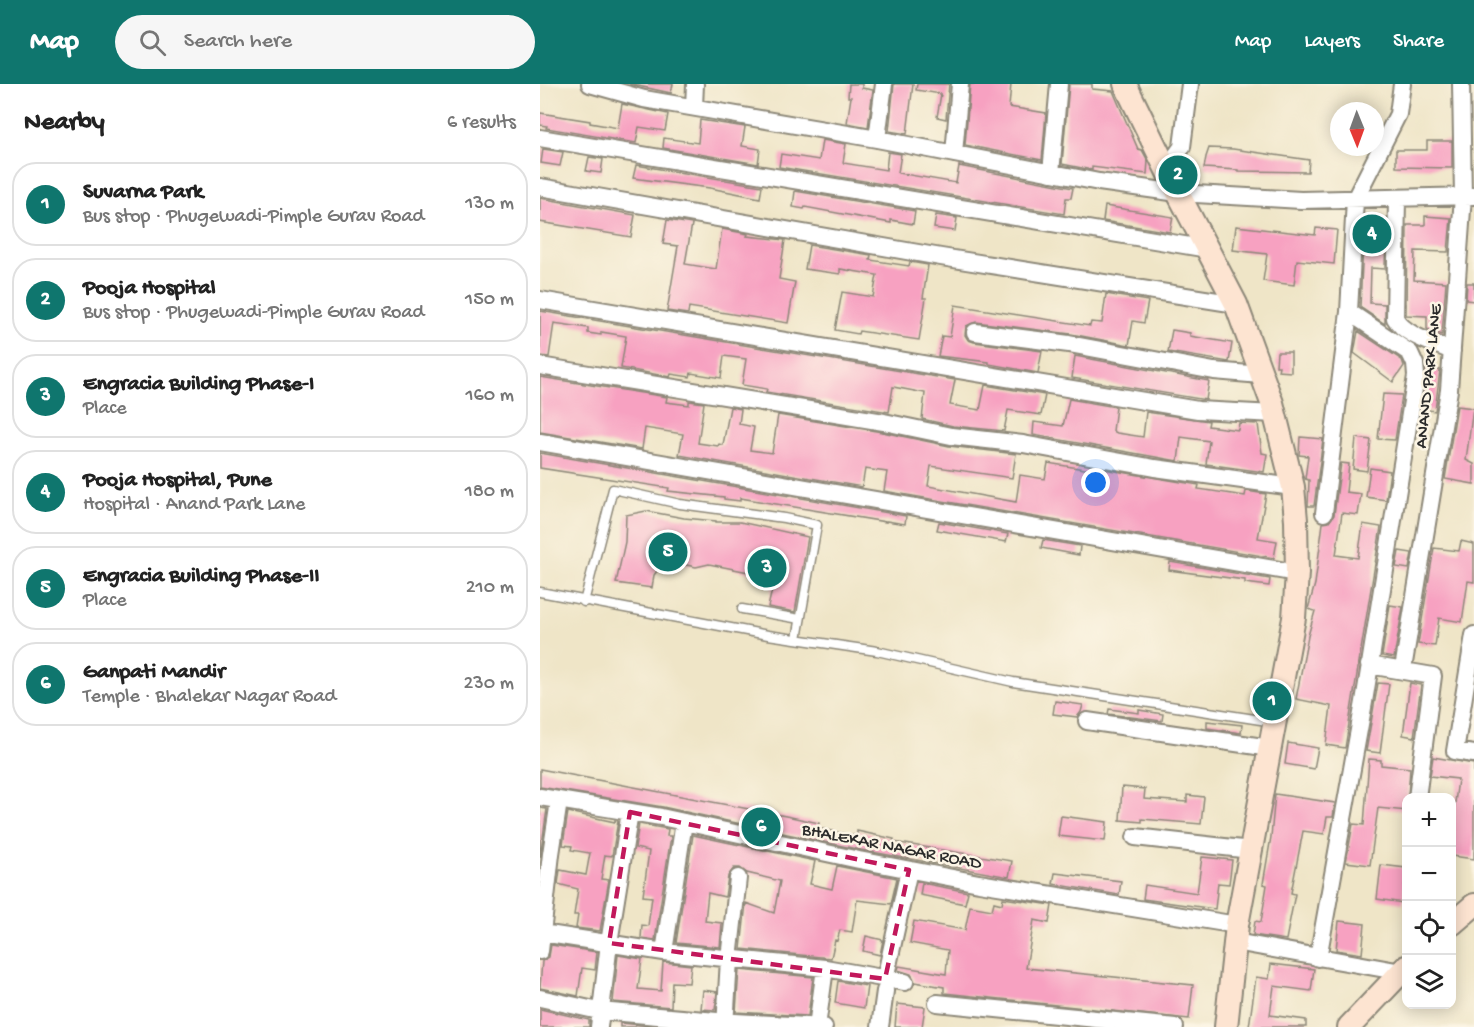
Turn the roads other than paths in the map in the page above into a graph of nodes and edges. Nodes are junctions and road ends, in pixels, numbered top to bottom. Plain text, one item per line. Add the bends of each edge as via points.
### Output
1 (590, 84) edge
2 (695, 84) edge
3 (884, 84) edge
4 (960, 84) edge
5 (1059, 84) edge
6 (1125, 84) edge
7 (1190, 84) edge
8 (1402, 84) edge
9 (1461, 84) edge
10 (623, 88) edge
11 (694, 107) junction
12 (540, 138) edge
13 (877, 139) junction
14 (954, 154) junction
15 (1166, 169) junction
16 (1051, 173) junction
17 (540, 187) edge
18 (1178, 193) junction
19 (1468, 196) edge
20 (1397, 198) junction
21 (1355, 199) junction
22 (1208, 249) junction
23 (540, 300) edge
24 (1236, 304) junction
25 (1349, 312) junction
26 (975, 332) dead end
27 (1452, 351) junction
28 (540, 366) edge
29 (1261, 375) junction
30 (1275, 414) junction
31 (540, 442) edge
32 (1293, 488) junction
33 (1324, 513) dead end
34 (1297, 573) junction
35 (540, 592) edge
36 (584, 602) junction
37 (742, 609) dead end
38 (800, 620) junction
39 (1474, 635) edge
40 (797, 639) junction
41 (1369, 665) junction
42 (1403, 669) junction
43 (1087, 721) dead end
44 (1275, 722) junction
45 (1270, 748) junction
46 (1474, 754) edge
47 (1418, 793) edge
48 (540, 797) edge
49 (559, 801) junction
50 (630, 812) junction
51 (684, 822) junction
52 (1136, 837) dead end
53 (1251, 850) junction
54 (909, 870) junction
55 (738, 878) dead end
56 (1474, 905) edge
57 (1456, 921) edge
58 (542, 933) junction
59 (1236, 933) junction
60 (609, 943) junction
61 (540, 951) edge
62 (664, 952) junction
63 (1318, 958) junction
64 (729, 959) junction
65 (825, 968) junction
66 (1402, 969) edge
67 (1402, 972) edge
68 (905, 982) dead end
69 (885, 985) junction
70 (540, 998) edge
71 (937, 1003) dead end
72 (599, 1019) edge
73 (725, 1024) edge
74 (817, 1027) edge
75 (824, 1027) edge
76 (880, 1027) edge
77 (1175, 1027) edge
78 (1226, 1027) edge
79 (1349, 1027) edge

1 - 10 street
2 - 11 street
3 - 13 street
4 - 14 street
5 - 16 street
6 - 15 street
7 - 15 street via 1182,147
8 - 21 street via 1398,114
9 - 19 street, ANAND PARK LANE
10 - 11 street via 644,99
11 - 13 street
12 - 22 street
13 - 14 street
14 - 16 street
15 - 18 street
16 - 18 street
17 - 24 street
18 - 21 street
18 - 22 street
19 - 20 street
19 - 27 street, ANAND PARK LANE
20 - 21 street
20 - 27 street via 1395,318 1407,331
21 - 25 street
22 - 24 street
23 - 30 street via 1198,410
24 - 29 street
25 - 33 street
25 - 41 street via 1410,352 1416,376
26 - 29 street
27 - 42 street, ANAND PARK LANE
28 - 32 street via 951,436
29 - 30 street
30 - 32 street
31 - 34 street
32 - 34 street
34 - 44 street via 1294,618
35 - 36 lane
36 - 38 lane via 613,489 680,504 817,525
36 - 40 lane
37 - 38 lane
38 - 40 lane
39 - 46 street via 1455,751
40 - 44 lane via 877,651 1013,682
41 - 42 street
41 - 63 street
42 - 47 street via 1433,676
43 - 45 street
44 - 45 street
45 - 53 street
48 - 49 street, BHALEKAR NAGAR ROAD
49 - 50 street, BHALEKAR NAGAR ROAD
49 - 58 street
50 - 51 street, BHALEKAR NAGAR ROAD
50 - 60 street
51 - 54 street, BHALEKAR NAGAR ROAD
51 - 62 street
52 - 53 street
53 - 59 street
54 - 59 street, BHALEKAR NAGAR ROAD
54 - 69 street
55 - 64 street
56 - 57 street
58 - 60 street
58 - 61 street
59 - 63 street, BHALEKAR NAGAR ROAD
59 - 78 street
60 - 62 street
60 - 72 street
62 - 64 street
63 - 66 street, BHALEKAR NAGAR ROAD
64 - 65 street
64 - 73 street
65 - 69 street
65 - 74 street
67 - 79 street
68 - 69 street
69 - 76 street
70 - 72 street
71 - 77 street
72 - 73 street
73 - 74 street
74 - 75 street

